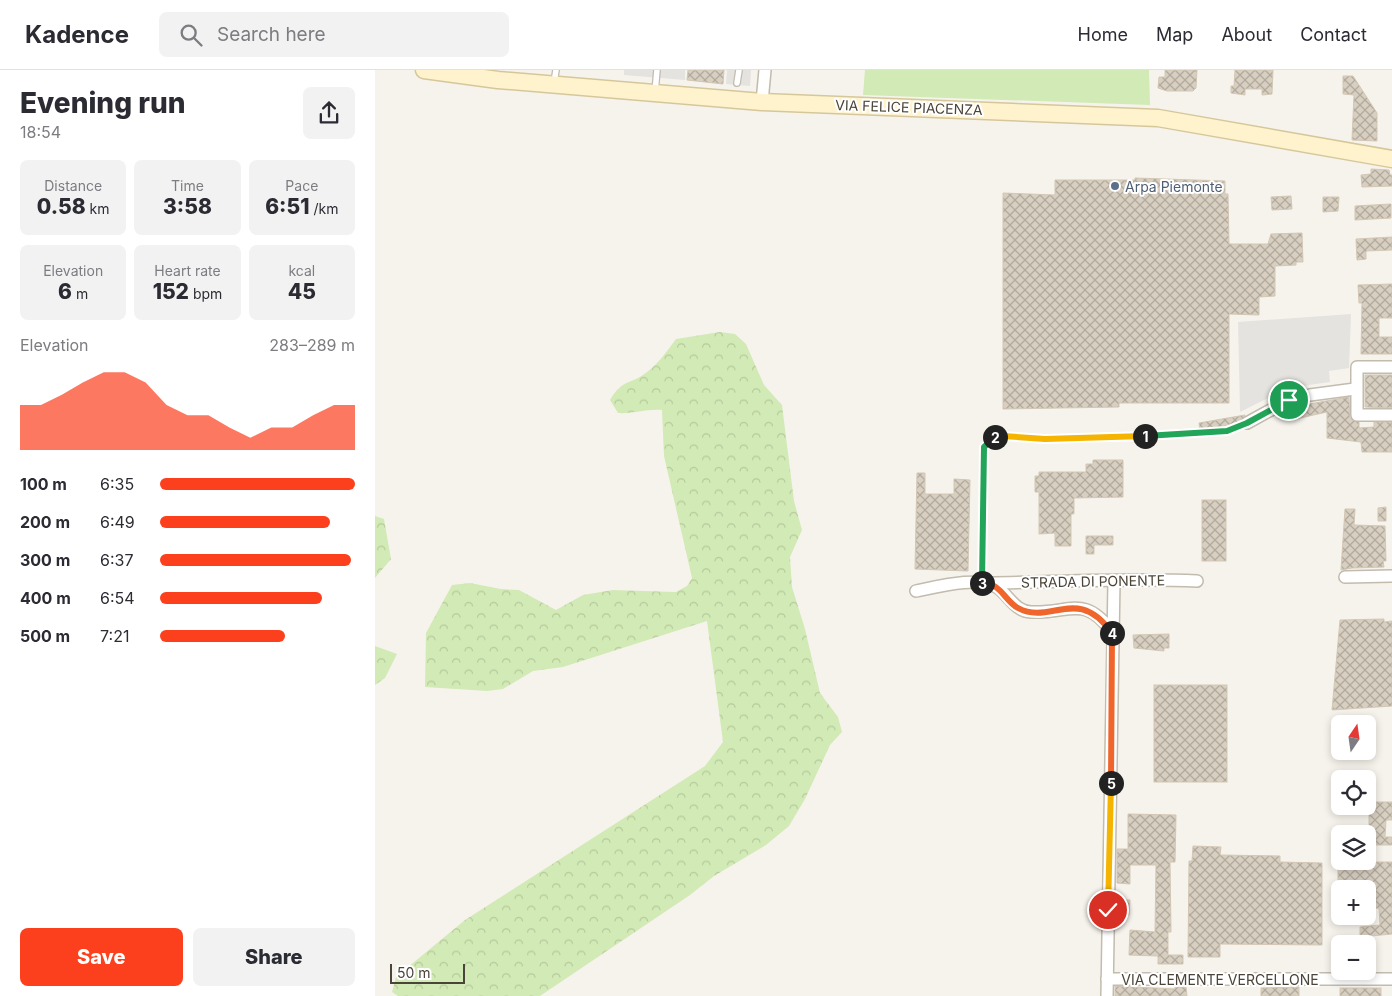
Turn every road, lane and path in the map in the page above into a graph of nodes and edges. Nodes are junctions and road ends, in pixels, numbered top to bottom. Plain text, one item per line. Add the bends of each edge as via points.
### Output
1 (424, 70) edge
2 (657, 70) edge
3 (739, 70) edge
4 (765, 70) edge
5 (445, 72) edge
6 (555, 77) edge
7 (737, 83) dead end
8 (655, 94) junction
9 (762, 102) junction
10 (1392, 159) edge
11 (1392, 367) edge
12 (1355, 389) junction
13 (1392, 415) edge
14 (1247, 423) joint
15 (1392, 576) edge
16 (1345, 577) dead end
17 (1114, 581) junction
18 (1197, 581) dead end
19 (985, 583) junction
20 (916, 591) dead end
21 (1113, 633) junction
22 (1107, 979) junction
23 (1392, 979) edge
24 (1107, 996) edge

1 - 5 street, VIA FELICE PIACENZA
2 - 8 lane
3 - 7 lane
4 - 9 street
5 - 6 street, VIA FELICE PIACENZA
6 - 8 street, VIA FELICE PIACENZA
8 - 9 street, VIA FELICE PIACENZA
9 - 10 street, VIA FELICE PIACENZA via 1157,118
11 - 12 street via 1357,367
12 - 13 street via 1357,415
12 - 14 street via 1289,400
14 - 19 path via 1227,431 1193,434 991,438 984,447
15 - 16 street
17 - 18 street, STRADA DI PONENTE via 1135,578
17 - 19 street, STRADA DI PONENTE
17 - 21 street
19 - 20 street, STRADA DI PONENTE via 945,585
19 - 21 street, STRADA DI PONENTE via 998,587 1017,608 1030,612 1071,608 1089,611 1102,618
21 - 22 street
22 - 23 street, VIA CLEMENTE VERCELLONE
22 - 24 street

